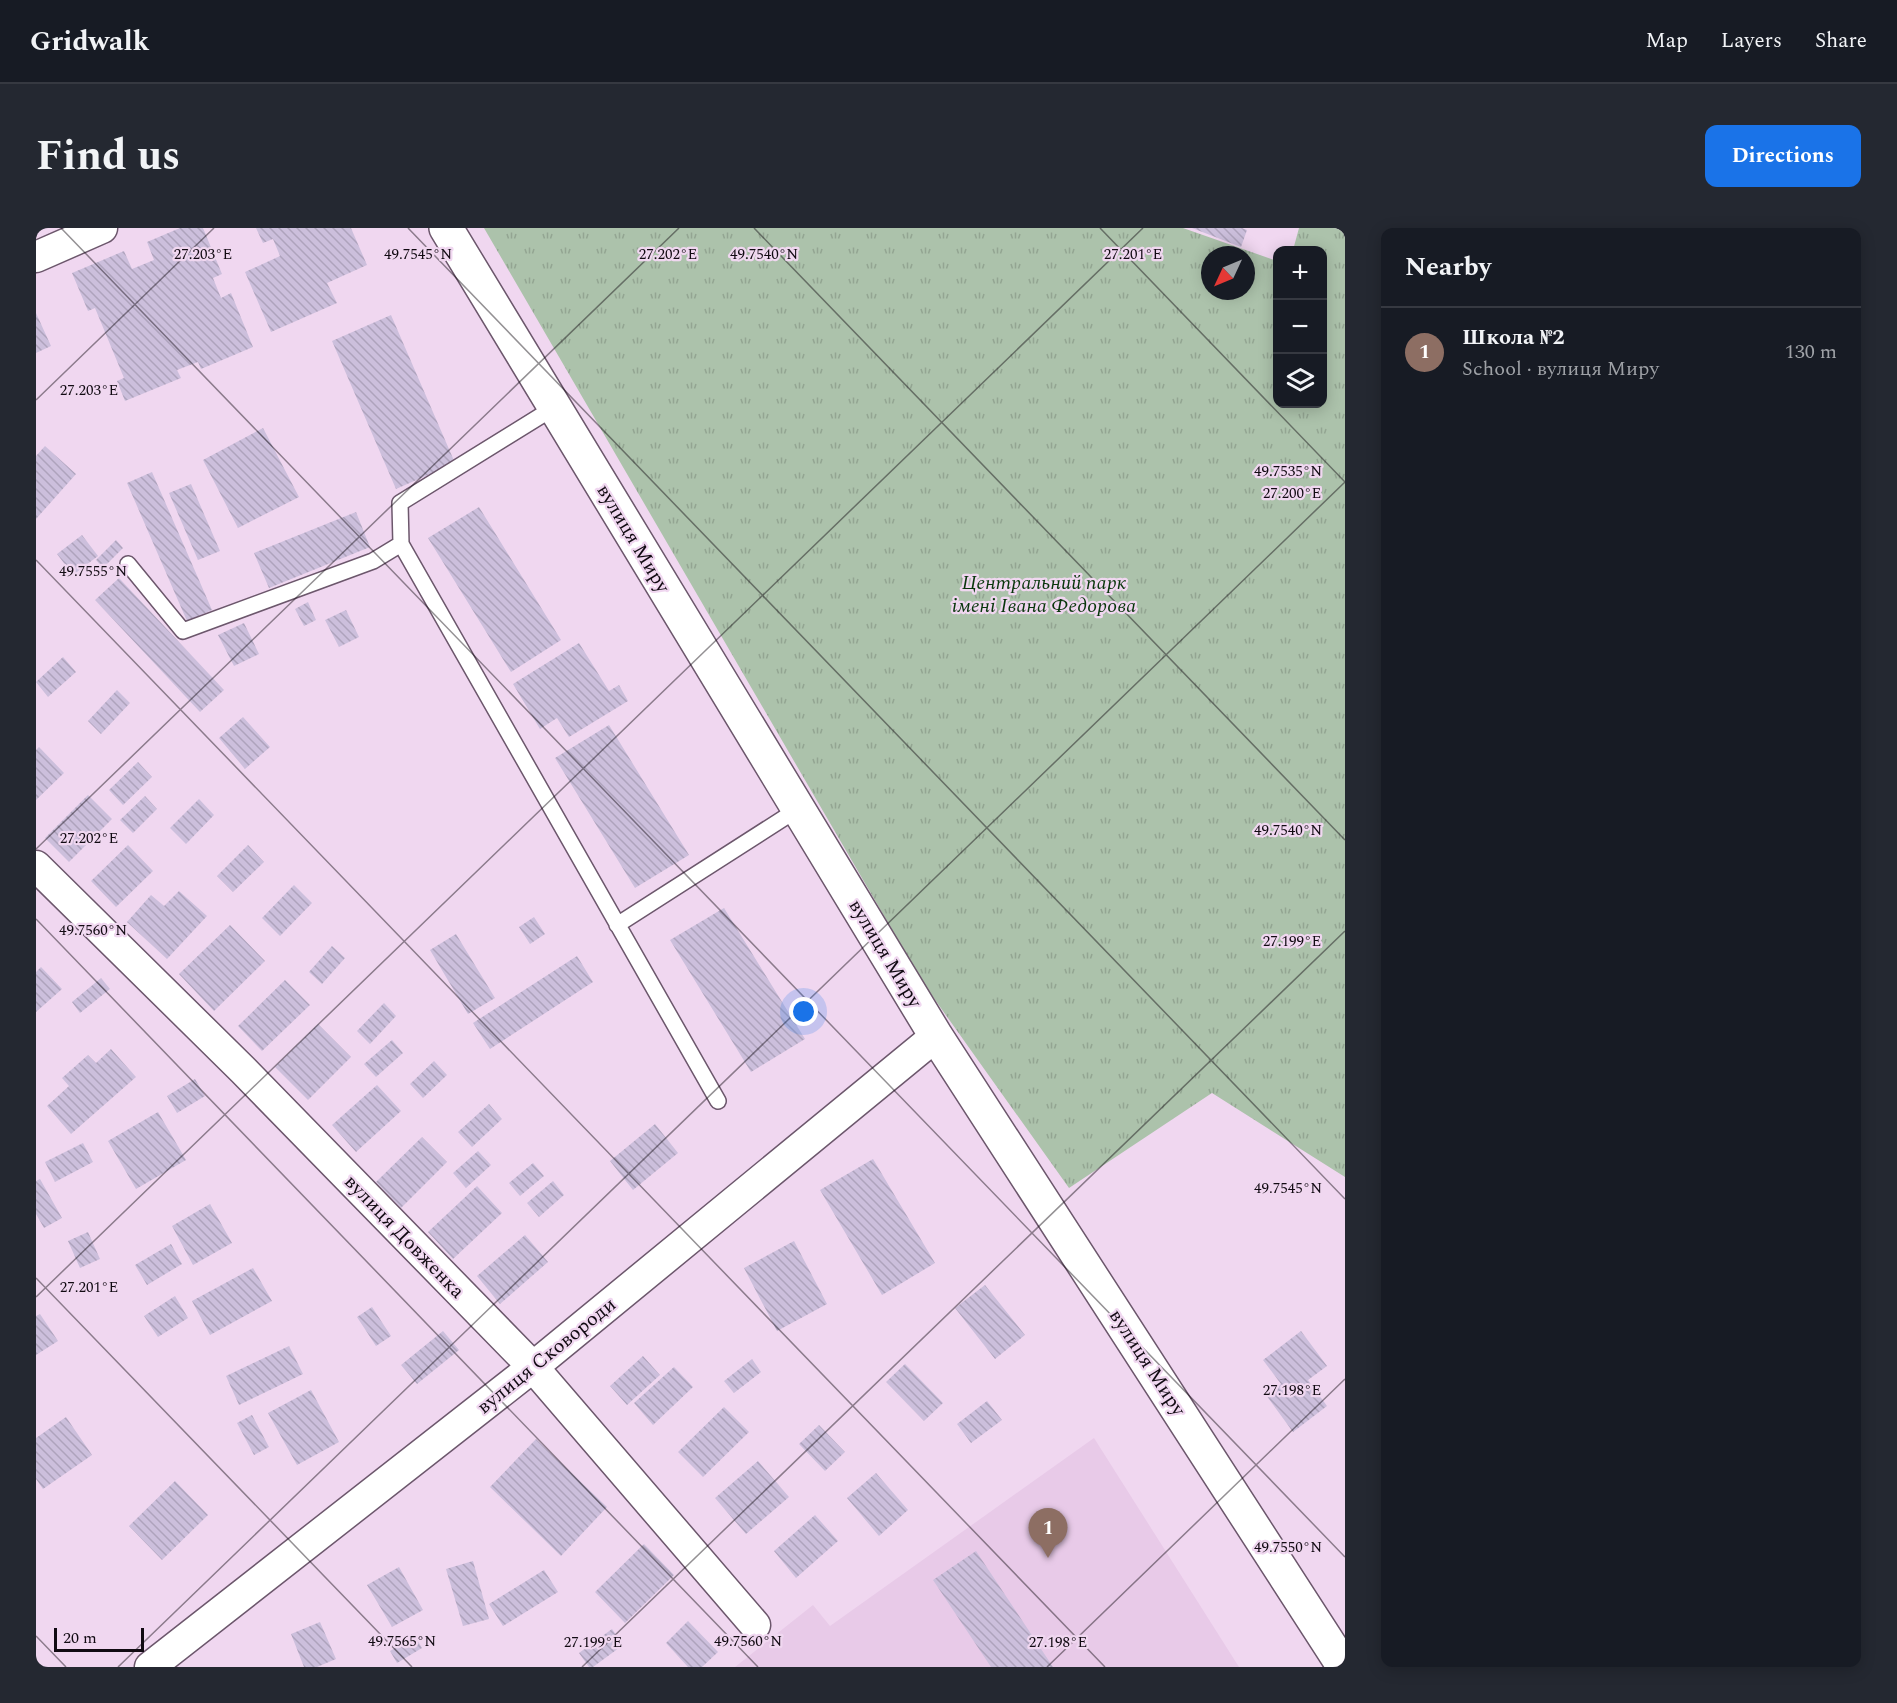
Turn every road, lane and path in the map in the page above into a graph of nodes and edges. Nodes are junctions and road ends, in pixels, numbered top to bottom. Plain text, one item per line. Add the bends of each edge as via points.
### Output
1 (102, 228) edge
2 (447, 228) edge
3 (36, 257) edge
4 (555, 407) junction
5 (400, 544) junction
6 (128, 564) dead end
7 (798, 809) junction
8 (36, 866) edge
9 (617, 925) junction
10 (936, 1036) junction
11 (718, 1101) dead end
12 (533, 1367) junction
13 (755, 1625) dead end
14 (150, 1667) edge
15 (1344, 1667) edge

1 - 3 street
2 - 4 main road, вулиця Миру
4 - 5 lane via 400,503
4 - 7 main road, вулиця Миру
5 - 6 lane via 373,561 183,631
5 - 9 lane
7 - 9 lane
7 - 10 main road, вулиця Миру
8 - 12 street, вулиця Довженка via 243,1070
9 - 11 lane
10 - 12 street, вулиця Сковороди
10 - 15 main road, вулиця Миру
12 - 13 street, вулиця Довженка
12 - 14 street, вулиця Сковороди

